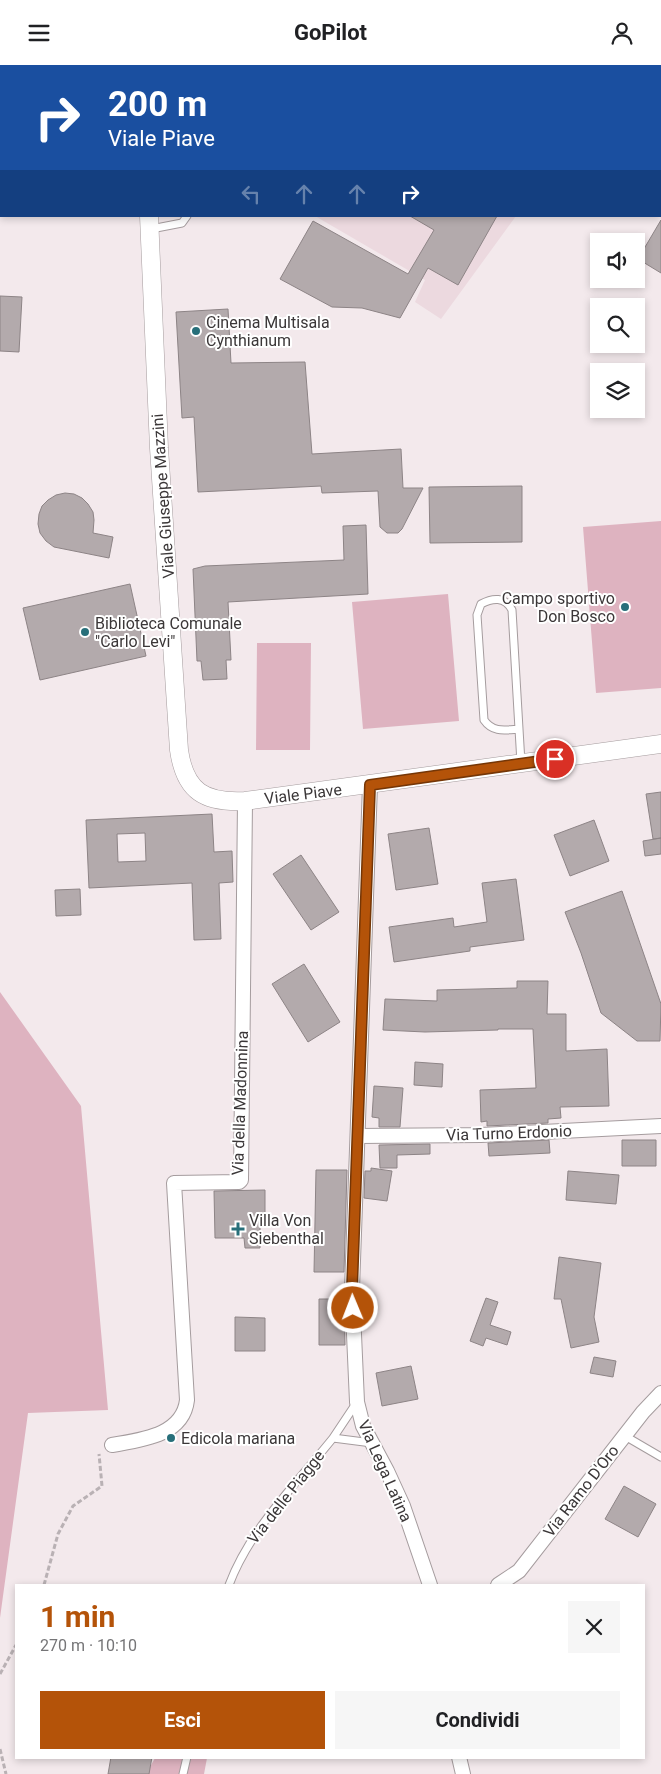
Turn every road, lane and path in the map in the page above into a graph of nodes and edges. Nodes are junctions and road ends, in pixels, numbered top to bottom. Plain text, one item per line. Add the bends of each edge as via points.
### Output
1 (186, 217) edge
2 (149, 223) edge
3 (519, 729) junction
4 (661, 744) edge
5 (521, 764) junction
6 (370, 785) junction
7 (212, 798) joint
8 (245, 801) junction
9 (661, 1126) edge
10 (358, 1137) junction
11 (661, 1393) edge
12 (357, 1402) junction
13 (625, 1436) junction
14 (333, 1438) junction
15 (372, 1443) junction
16 (112, 1445) joint
17 (661, 1457) edge
18 (519, 1571) junction
19 (44, 1584) edge
20 (229, 1584) edge
21 (430, 1584) edge
22 (500, 1584) edge
23 (512, 1584) edge
24 (15, 1647) edge
25 (0, 1674) edge
26 (0, 1749) edge
27 (187, 1759) edge
28 (459, 1759) edge
29 (6, 1774) edge
30 (183, 1774) edge
31 (462, 1774) edge

1 - 2 lane via 182,223
2 - 7 street, Viale Giuseppe Mazzini via 159,448 179,751 184,775 196,789
3 - 3 lane via 512,610 505,601 490,599 481,604 477,615 484,720 496,730
3 - 5 lane
4 - 5 street, Viale Piave
5 - 6 street, Viale Piave
6 - 8 street, Viale Piave
6 - 10 street, Via Lega Latina
7 - 8 street, Viale Piave
8 - 16 street, Via della Madonnina via 241,1179 239,1182 174,1183 187,1400 183,1417 172,1428 144,1439
9 - 10 street, Via Turno Erdonio
10 - 12 street, Via Lega Latina via 352,1289
11 - 13 street, Via Ramo D'Oro
12 - 14 lane, Via delle Piagge
12 - 15 street, Via Lega Latina via 361,1422
13 - 17 lane
13 - 18 street, Via Ramo D'Oro
14 - 15 lane, Via delle Piagge
14 - 20 lane, Via delle Piagge via 259,1528
15 - 21 street, Via Lega Latina via 403,1506
16 - 19 path via 99,1453 102,1486 73,1506 58,1534
18 - 22 street, Via Ramo D'Oro
18 - 23 street
24 - 25 path
26 - 29 path
27 - 30 lane
28 - 31 street

